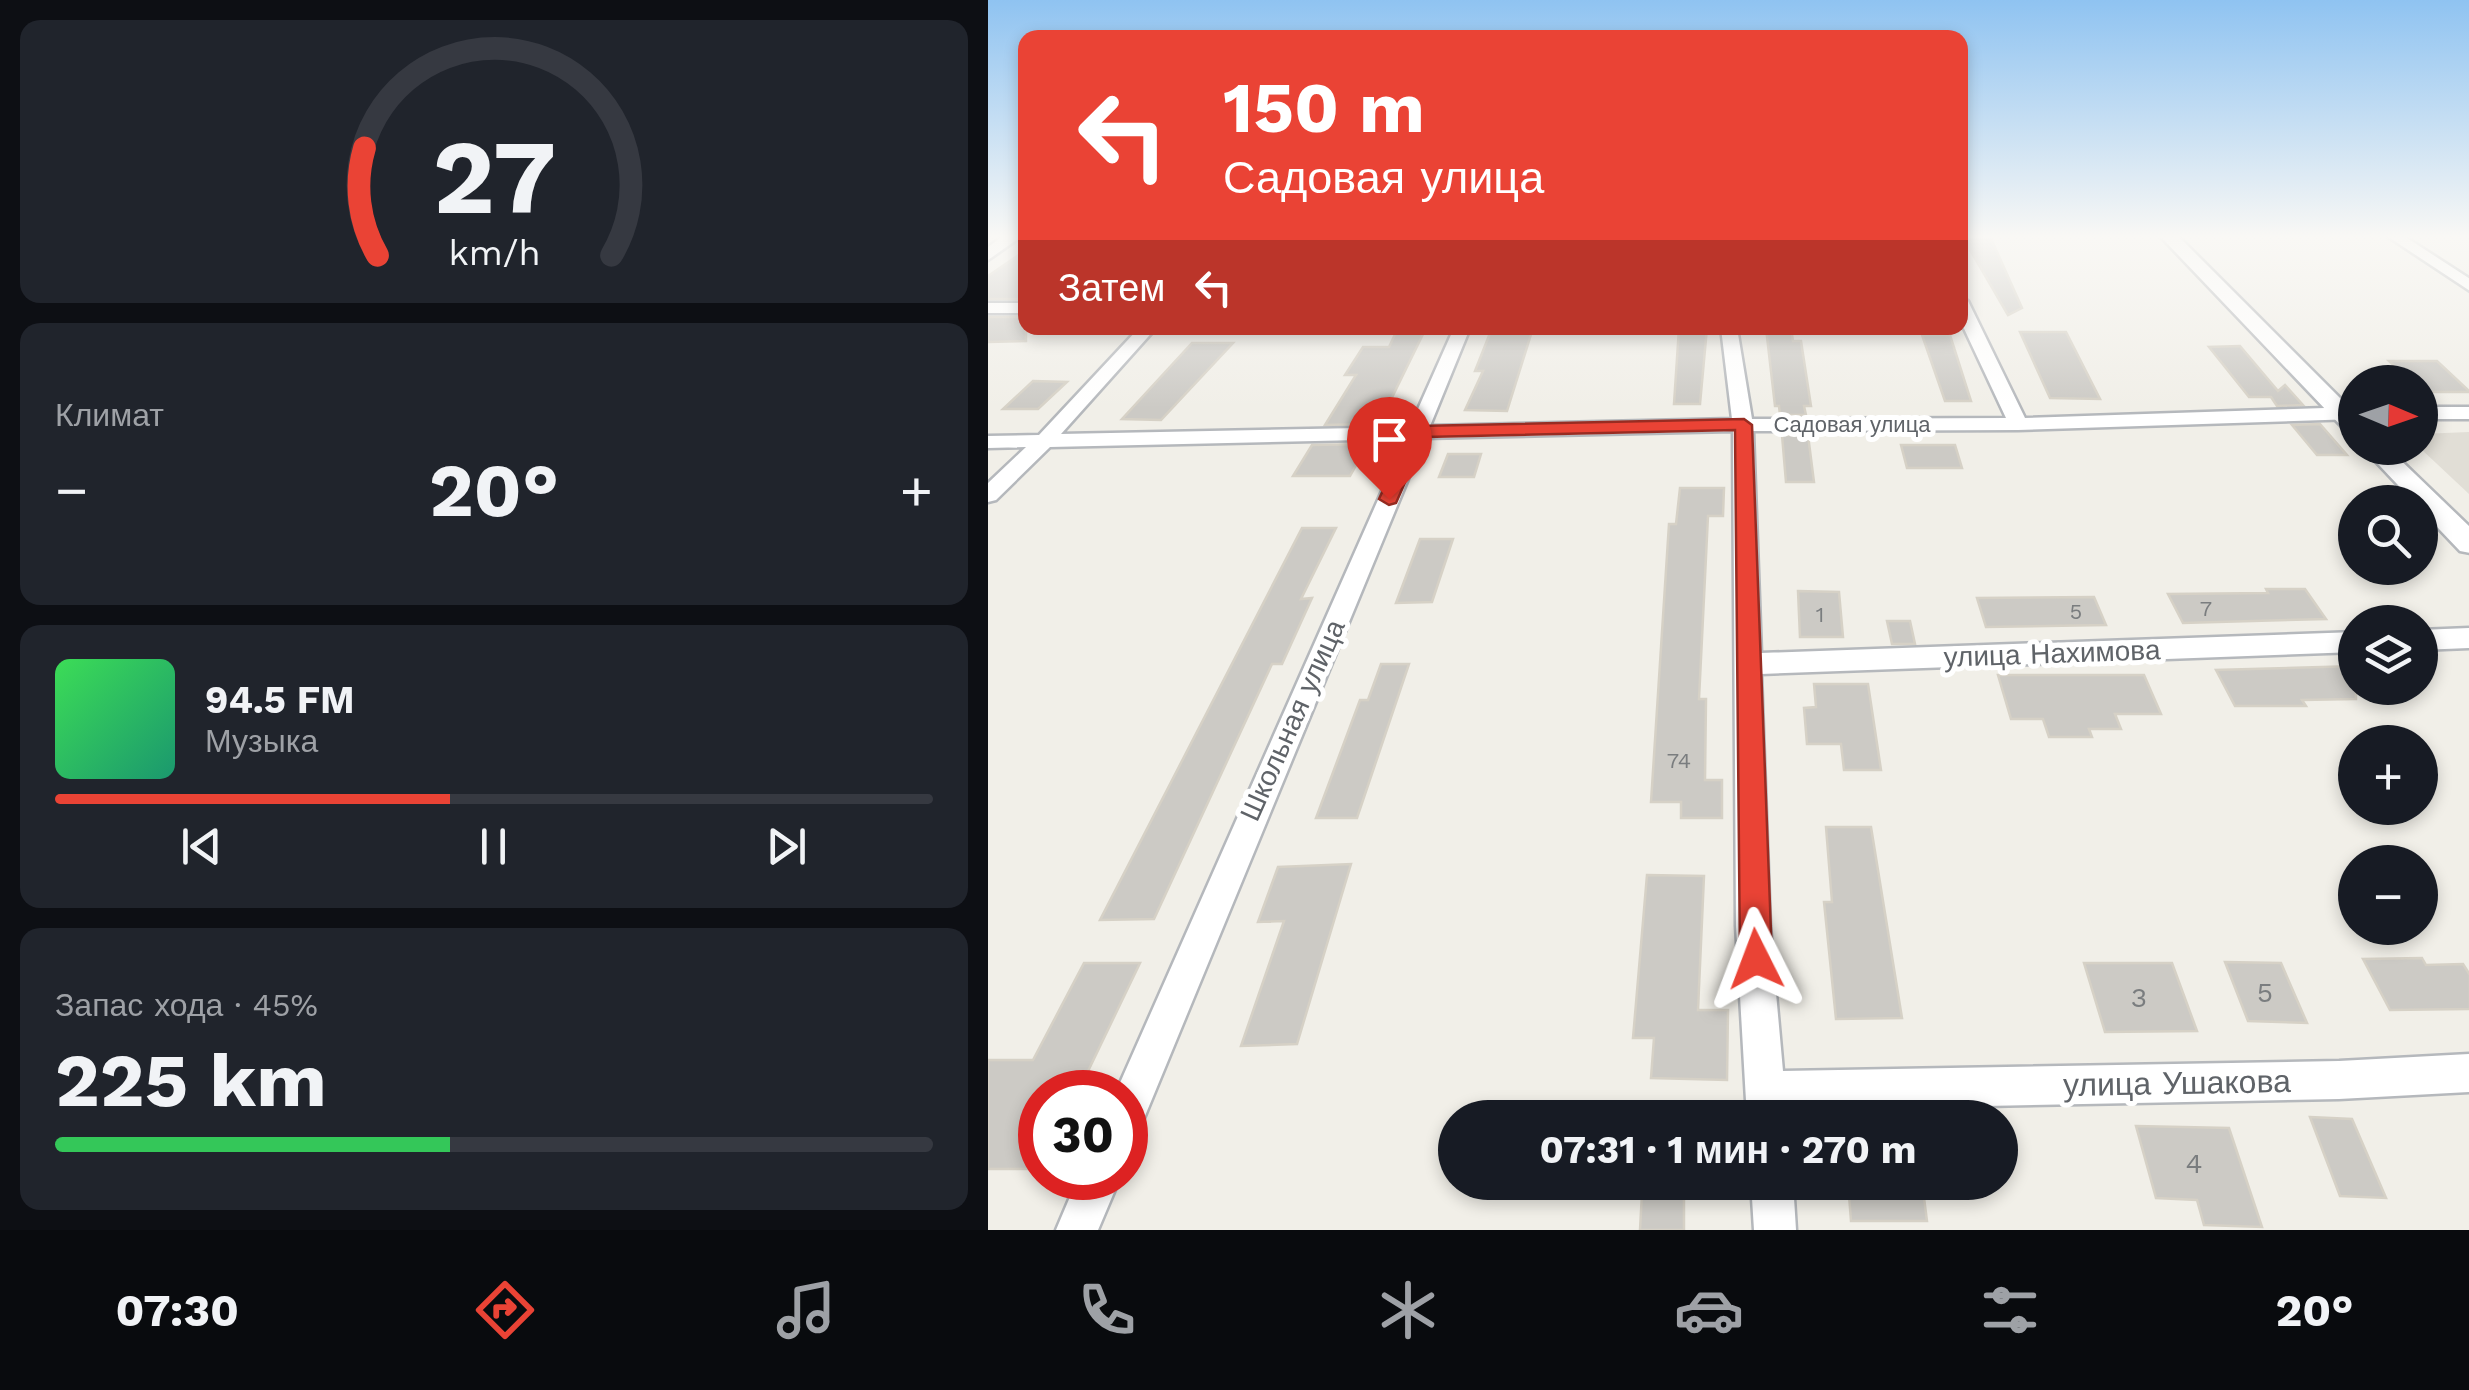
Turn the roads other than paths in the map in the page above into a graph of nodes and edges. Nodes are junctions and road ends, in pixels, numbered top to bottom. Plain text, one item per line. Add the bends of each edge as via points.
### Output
1 (2226, 293) edge
2 (988, 308) edge
3 (1018, 308) edge
4 (1968, 319) edge
5 (1142, 335) edge
6 (1459, 335) edge
7 (1731, 335) edge
8 (2338, 405) edge
9 (2438, 413) edge
10 (2470, 413) edge
11 (2338, 418) edge
12 (2018, 424) junction
13 (1744, 425) junction
14 (1418, 431) junction
15 (1045, 440) junction
16 (988, 442) edge
17 (2392, 465) edge
18 (988, 495) edge
19 (2470, 544) edge
20 (2470, 638) edge
21 (2438, 639) edge
22 (2338, 643) edge
23 (1748, 664) junction
24 (1145, 1070) edge
25 (2470, 1073) edge
26 (1766, 1100) edge
27 (1862, 1100) edge
28 (1090, 1200) edge
29 (1773, 1200) edge
30 (1078, 1230) edge
31 (1775, 1230) edge

1 - 8 street
2 - 3 street
4 - 12 street
5 - 15 street
6 - 14 street, Школьная улица
7 - 13 street
9 - 10 street
11 - 12 street, Садовая улица
12 - 13 street, Садовая улица
13 - 14 street, Садовая улица
13 - 23 street
14 - 15 street, Садовая улица
14 - 24 street, Школьная улица
15 - 16 street, Садовая улица
15 - 18 street
17 - 19 street
20 - 21 street
22 - 23 street, улица Нахимова
23 - 26 street via 1753,926
25 - 27 street, улица Ушакова
28 - 30 street
29 - 31 street

